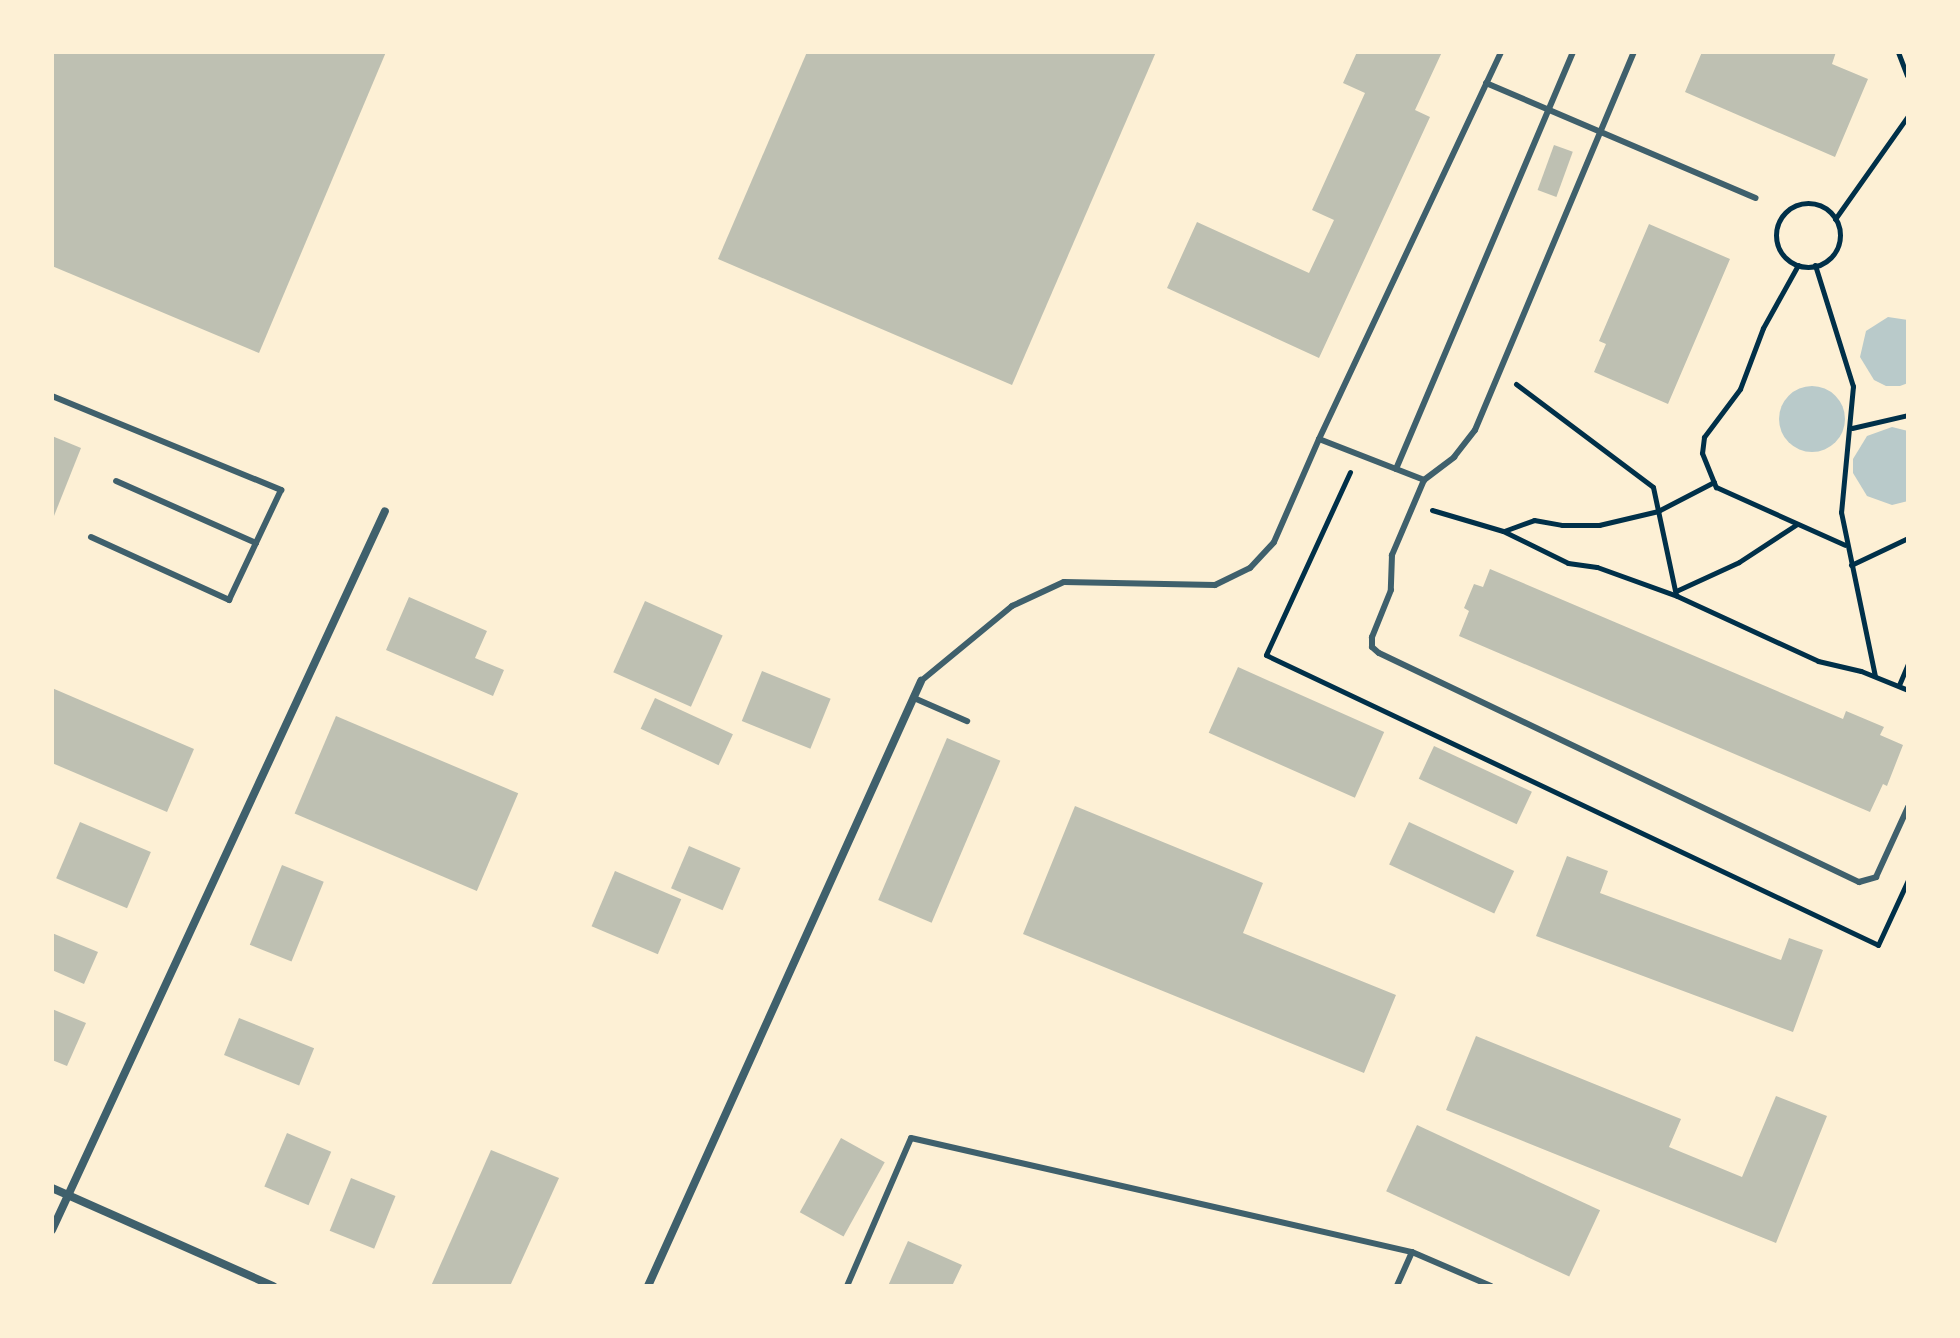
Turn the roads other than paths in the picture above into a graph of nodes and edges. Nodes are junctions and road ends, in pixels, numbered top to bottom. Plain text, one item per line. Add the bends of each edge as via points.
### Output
1 (1501, 52) edge
2 (1573, 52) edge
3 (1634, 52) edge
4 (1486, 83) junction
5 (1549, 109) junction
6 (1601, 131) junction
7 (1756, 198) dead end
8 (52, 396) edge
9 (1319, 439) junction
10 (1396, 469) junction
11 (1424, 480) junction
12 (116, 481) dead end
13 (385, 511) dead end
14 (91, 537) dead end
15 (256, 543) junction
16 (921, 681) joint
17 (914, 698) junction
18 (967, 721) dead end
19 (1908, 807) edge
20 (52, 1188) edge
21 (67, 1194) junction
22 (52, 1230) edge
23 (1412, 1252) junction
24 (273, 1286) edge
25 (648, 1286) edge
26 (847, 1286) edge
27 (1397, 1286) edge
28 (1491, 1286) edge

1 - 4 lane
2 - 5 lane
3 - 6 lane
4 - 5 lane
4 - 9 lane
5 - 6 lane
5 - 10 lane
6 - 7 lane
6 - 11 lane via 1466,444
8 - 15 lane via 281,490
9 - 10 lane
9 - 16 lane via 1274,542 1250,568 1215,585 1064,582 1012,606
10 - 11 lane
11 - 19 lane via 1392,555 1391,590 1372,637 1372,647 1379,653 1859,882 1876,877
12 - 15 lane
13 - 21 street
14 - 15 lane via 229,600
16 - 17 street
17 - 18 lane
17 - 25 street
20 - 21 street
21 - 22 street
21 - 24 street
23 - 26 lane via 911,1138
23 - 27 lane
23 - 28 lane

